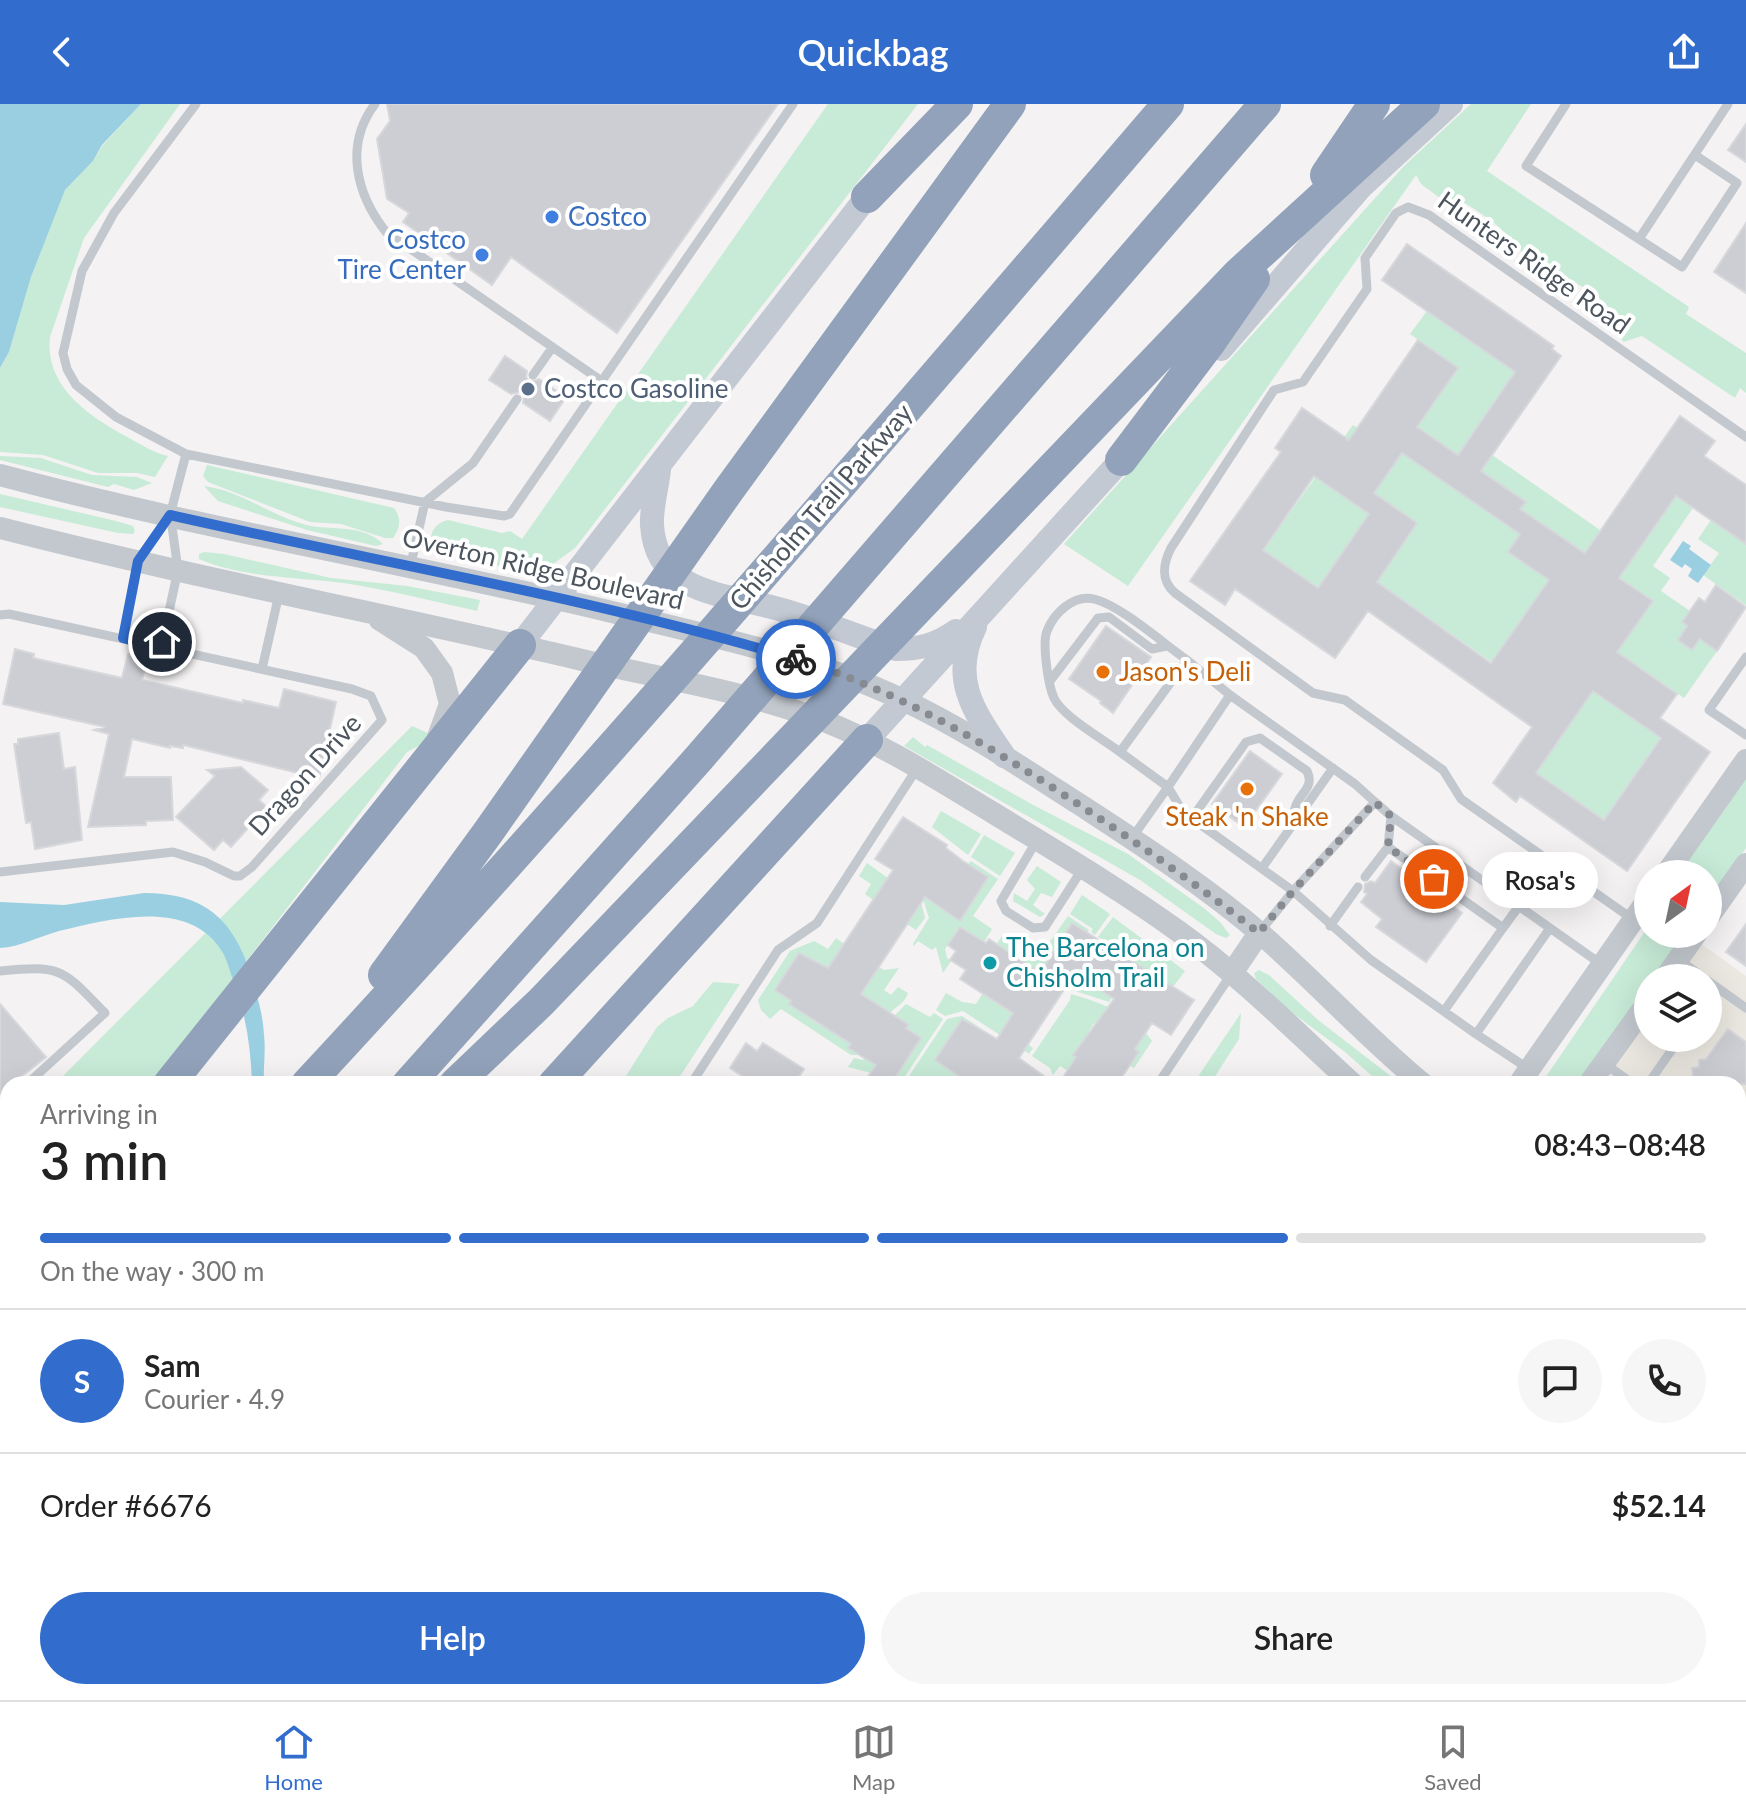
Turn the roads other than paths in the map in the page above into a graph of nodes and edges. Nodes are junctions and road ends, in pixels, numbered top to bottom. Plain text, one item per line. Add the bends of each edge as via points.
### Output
1 (196, 104) edge
2 (375, 104) edge
3 (793, 104) edge
4 (940, 104) edge
5 (957, 104) edge
6 (1010, 104) edge
7 (1168, 104) edge
8 (1265, 104) edge
9 (1374, 104) edge
10 (1424, 104) edge
11 (1451, 104) edge
12 (1566, 104) edge
13 (1728, 104) edge
14 (1695, 155) junction
15 (867, 197) junction
16 (1639, 239) junction
17 (552, 348) junction
18 (533, 375) dead end
19 (603, 382) junction
20 (517, 399) dead end
21 (1746, 437) edge
22 (186, 454) junction
23 (1121, 460) junction
24 (660, 468) junction
25 (0, 475) edge
26 (425, 502) junction
27 (170, 515) junction
28 (2, 534) edge
29 (138, 561) junction
30 (410, 568) junction
31 (178, 570) junction
32 (279, 594) junction
33 (557, 599) junction
34 (983, 611) junction
35 (368, 613) junction
36 (0, 615) edge
37 (123, 638) junction
38 (520, 645) junction
39 (1167, 646) junction
40 (161, 648) junction
41 (1746, 657) edge
42 (1187, 660) junction
43 (262, 669) junction
44 (1050, 681) junction
45 (1230, 695) junction
46 (902, 700) junction
47 (1746, 735) edge
48 (867, 740) junction
49 (1120, 752) junction
50 (1004, 756) junction
51 (1746, 760) edge
52 (429, 761) junction
53 (918, 767) junction
54 (1333, 768) junction
55 (1168, 787) junction
56 (1375, 802) junction
57 (1391, 816) junction
58 (1192, 818) junction
59 (1293, 825) junction
60 (1132, 838) junction
61 (1037, 840) junction
62 (1388, 847) junction
63 (1676, 860) edge
64 (1083, 868) junction
65 (1262, 868) junction
66 (0, 872) edge
67 (1743, 875) edge
68 (1365, 877) dead end
69 (1358, 887) dead end
70 (1293, 891) junction
71 (1722, 901) edge
72 (1519, 906) junction
73 (1634, 920) joint
74 (1330, 926) junction
75 (1503, 928) junction
76 (1550, 928) junction
77 (1259, 933) junction
78 (1686, 948) edge
79 (1678, 959) junction
80 (1675, 964) edge
81 (1685, 964) edge
82 (1602, 965) junction
83 (0, 971) edge
84 (1232, 973) junction
85 (1722, 991) edge
86 (1746, 1008) edge
87 (1444, 1011) junction
88 (1634, 1021) edge
89 (1476, 1034) junction
90 (1670, 1052) edge
91 (1604, 1063) junction
92 (36, 1076) edge
93 (175, 1076) edge
94 (312, 1076) edge
95 (314, 1076) edge
96 (415, 1076) edge
97 (463, 1076) edge
98 (561, 1076) edge
99 (696, 1076) edge
100 (1163, 1076) edge
101 (1344, 1076) edge
102 (1413, 1076) edge
103 (1524, 1076) edge
104 (1595, 1076) edge
105 (1622, 1076) edge
106 (1654, 1076) edge

1 - 22 lane via 114,213 82,271 63,353 76,385 116,417
2 - 17 lane via 357,141 368,209 386,232
3 - 19 lane
4 - 15 main road
5 - 15 highway
6 - 94 highway
7 - 95 highway, Chisholm Trail Parkway via 619,739
8 - 96 highway via 699,758
9 - 23 highway via 1211,341
10 - 97 highway via 1238,274 541,1002
11 - 23 main road via 1361,187
12 - 16 lane via 1526,166
13 - 14 lane
14 - 16 lane
14 - 16 lane via 1737,183 1682,267
15 - 24 main road
17 - 18 lane
17 - 19 lane
19 - 26 lane via 510,514
20 - 26 lane via 473,463
21 - 73 lane, Hunters Ridge Road via 1429,215 1408,207 1396,213 1365,258 1367,289 1303,382 1274,390 1165,562 1165,579 1175,593 1313,693 1345,700 1358,709 1443,770 1461,799
22 - 26 lane
22 - 27 lane
23 - 34 main road
24 - 33 main road
24 - 34 main road via 651,523 655,542 663,562 694,588 777,608 896,649 939,643
25 - 27 street, Overton Ridge Boulevard
26 - 30 lane
27 - 29 lane
27 - 30 street, Overton Ridge Boulevard
27 - 31 lane
28 - 29 street
29 - 31 street
29 - 37 lane
30 - 33 street, Overton Ridge Boulevard
31 - 32 street
31 - 40 lane
32 - 35 street
32 - 43 lane
33 - 38 main road
33 - 46 street, Overton Ridge Boulevard via 752,646 849,676
34 - 46 main road
34 - 50 main road via 966,646 963,670 968,696
35 - 38 street
35 - 52 street via 424,648 442,673 450,704
36 - 37 lane
37 - 40 lane
38 - 48 street via 766,703
38 - 52 highway
39 - 42 lane
39 - 44 lane via 1152,649 1109,617 1098,618
39 - 44 lane via 1114,608 1093,598 1075,599 1046,632
40 - 43 lane
41 - 47 lane via 1709,710
42 - 45 lane
42 - 49 lane
43 - 66 lane, Dragon Drive via 371,696 382,720 252,867 234,876 173,852
44 - 49 lane via 1061,709
45 - 54 lane
45 - 55 lane
46 - 48 main road
46 - 50 street, Overton Ridge Boulevard
48 - 53 street
48 - 98 highway
49 - 55 lane
50 - 60 street, Overton Ridge Boulevard
51 - 63 street
52 - 93 highway
53 - 61 street
53 - 99 lane via 817,923 778,950
54 - 56 lane
54 - 59 lane
55 - 58 lane
55 - 60 lane
56 - 57 lane
56 - 70 lane
57 - 62 lane
57 - 72 lane
58 - 59 lane via 1246,742 1260,738 1310,777 1295,806
58 - 65 lane
59 - 65 lane
60 - 77 street, Overton Ridge Boulevard
61 - 64 street
61 - 64 lane via 1001,901 1006,911 1033,928 1049,923
62 - 68 lane
62 - 75 lane
64 - 84 street
65 - 70 lane
67 - 71 street
69 - 74 lane
70 - 74 lane
70 - 77 lane
72 - 75 lane
72 - 76 lane
73 - 82 street
74 - 87 lane
75 - 87 lane
76 - 82 lane
76 - 89 lane
77 - 84 street
77 - 102 street, Overton Ridge Boulevard
78 - 79 street
79 - 80 street
79 - 81 lane
82 - 103 street
83 - 92 lane via 43,969 64,974 105,1013
84 - 100 lane
84 - 101 street
85 - 86 lane
87 - 89 lane
88 - 91 street
89 - 103 lane
90 - 106 lane
91 - 104 street
91 - 105 lane

